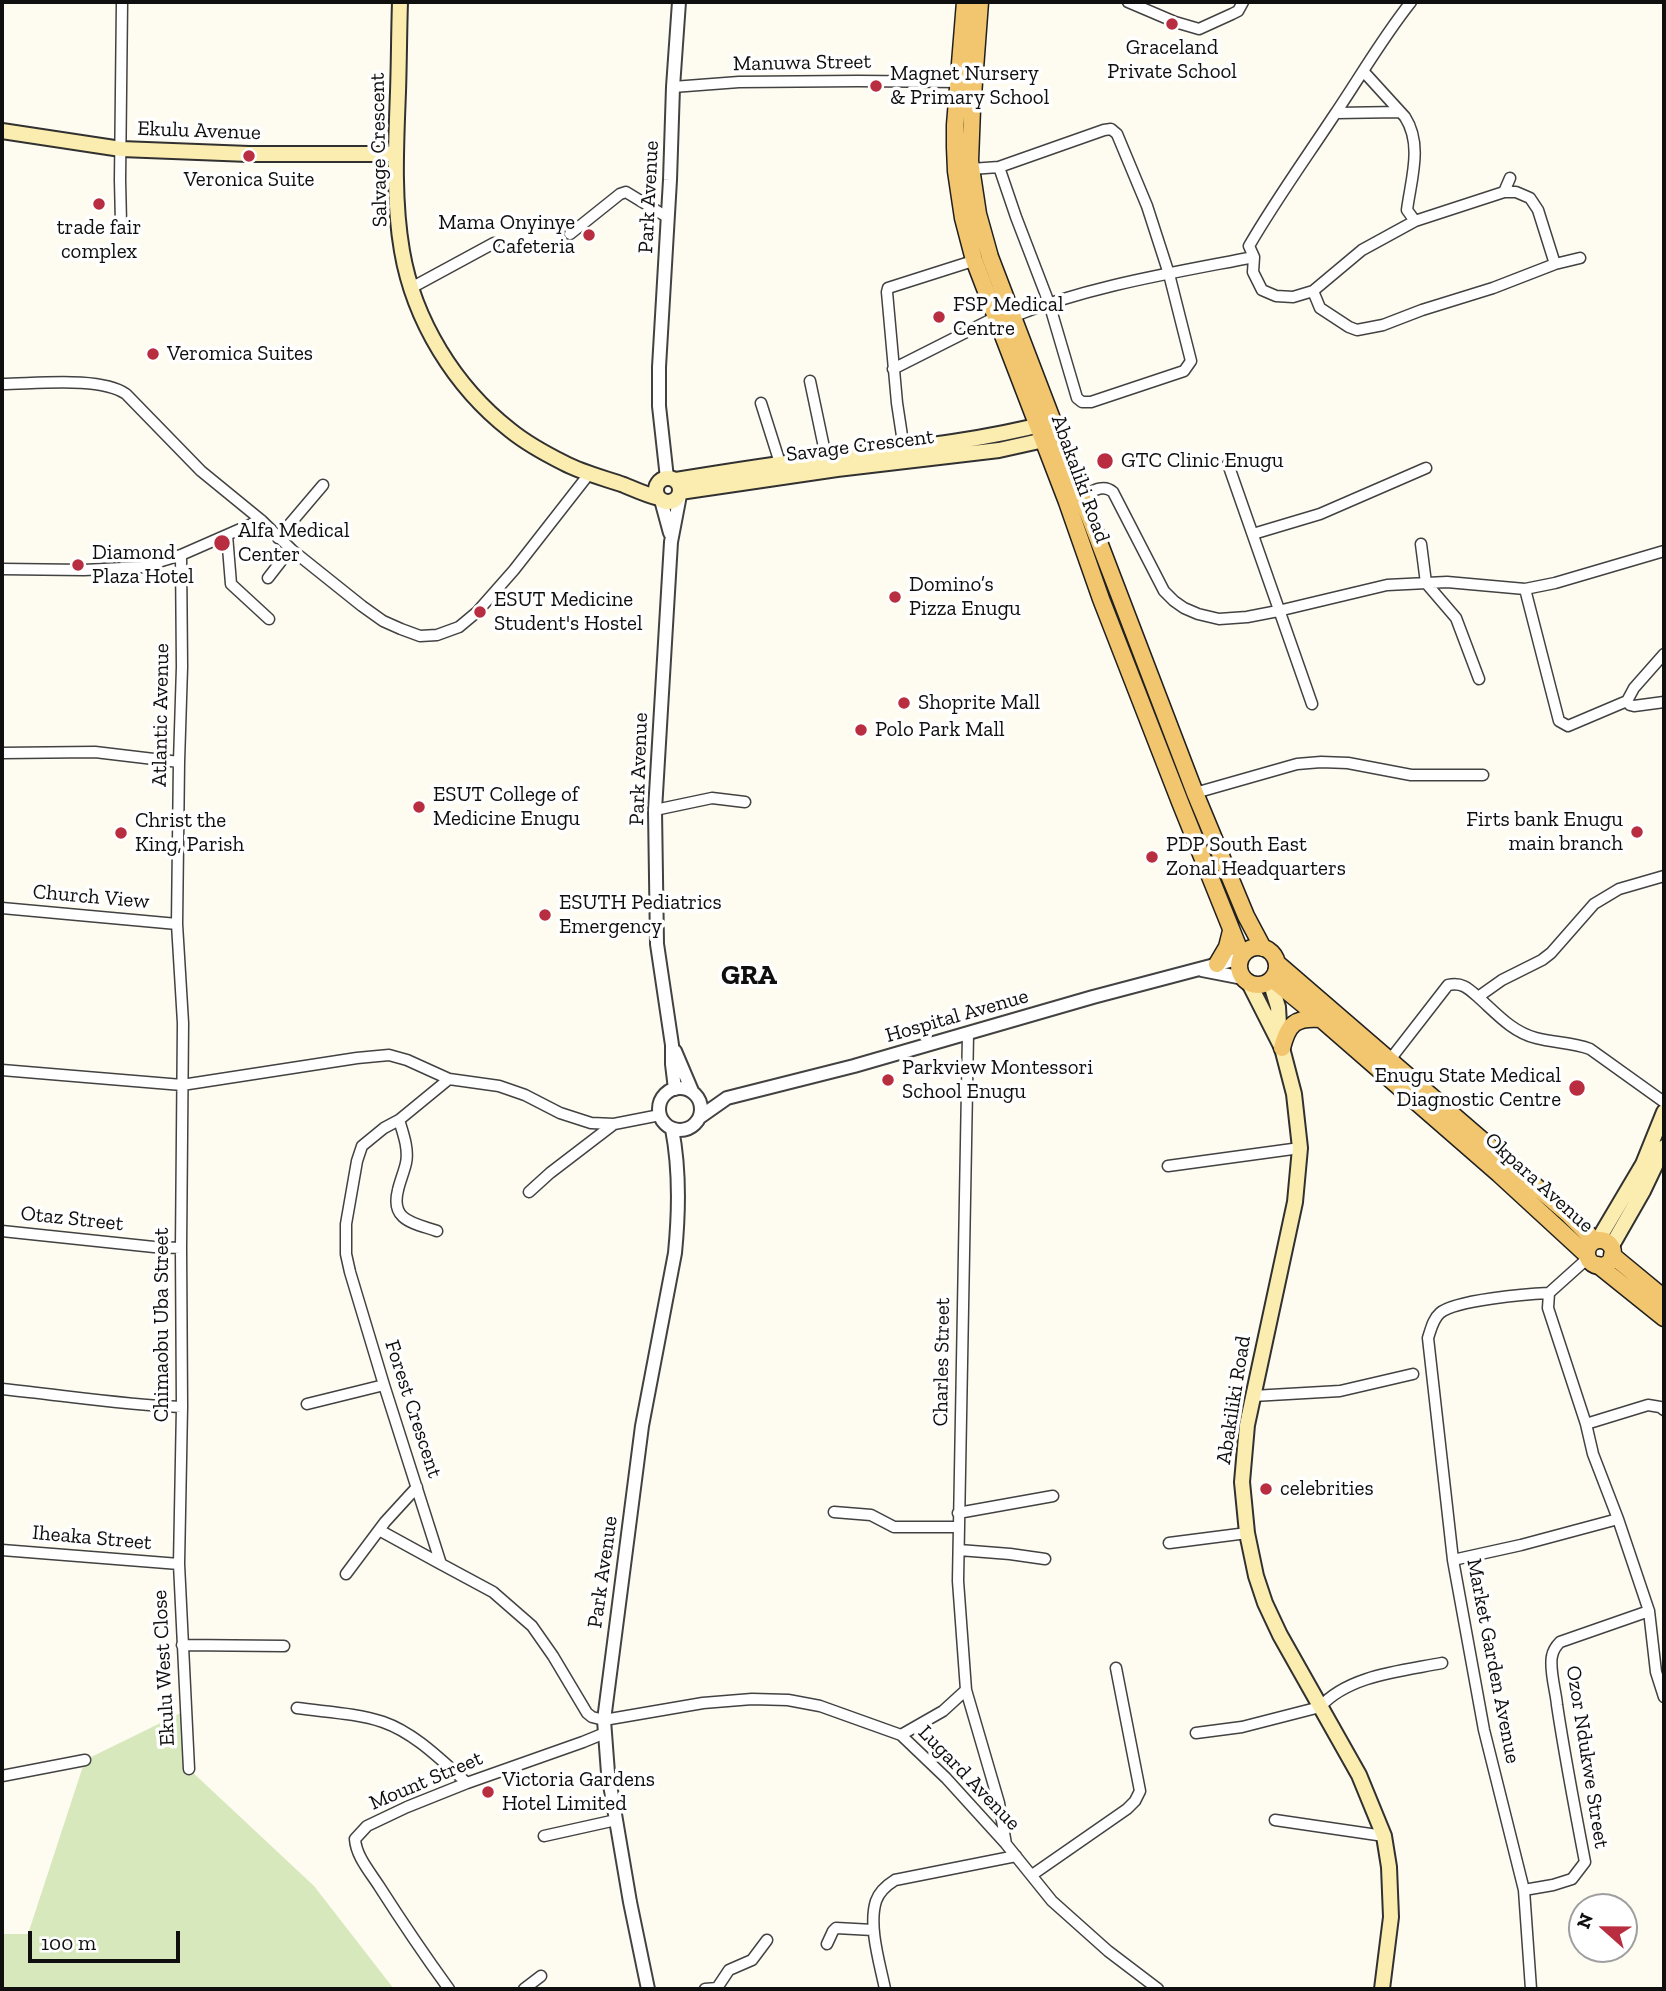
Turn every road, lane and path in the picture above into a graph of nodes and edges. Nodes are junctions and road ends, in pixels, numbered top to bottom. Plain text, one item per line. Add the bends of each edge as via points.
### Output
1 (122, 2) edge
2 (400, 2) edge
3 (679, 2) edge
4 (965, 2) edge
5 (980, 2) edge
6 (1128, 2) edge
7 (1243, 2) edge
8 (1411, 2) edge
9 (1364, 72) junction
10 (966, 83) junction
11 (673, 88) junction
12 (1400, 112) junction
13 (1336, 113) junction
14 (2, 131) edge
15 (121, 149) junction
16 (396, 154) junction
17 (999, 167) junction
18 (971, 169) junction
19 (1510, 178) dead end
20 (1504, 192) junction
21 (667, 217) junction
22 (1415, 221) junction
23 (121, 222) dead end
24 (570, 234) dead end
25 (494, 243) dead end
26 (1254, 257) junction
27 (1580, 258) dead end
28 (982, 259) junction
29 (1555, 264) junction
30 (1169, 274) junction
31 (411, 288) junction
32 (1313, 291) junction
33 (1049, 303) junction
34 (1004, 317) junction
35 (893, 369) junction
36 (810, 382) dead end
37 (2, 384) edge
38 (761, 403) dead end
39 (1049, 431) junction
40 (904, 449) junction
41 (826, 457) junction
42 (780, 463) junction
43 (1228, 464) dead end
44 (1426, 468) dead end
45 (589, 474) junction
46 (731, 479) junction
47 (323, 485) dead end
48 (623, 485) junction
49 (672, 486) junction
50 (1081, 497) junction
51 (660, 499) junction
52 (261, 520) junction
53 (1253, 534) junction
54 (228, 536) junction
55 (278, 538) junction
56 (671, 542) junction
57 (1421, 544) dead end
58 (292, 550) junction
59 (1664, 551) edge
60 (181, 555) junction
61 (2, 569) edge
62 (268, 578) dead end
63 (1426, 583) junction
64 (1525, 589) junction
65 (1278, 611) junction
66 (269, 619) dead end
67 (1664, 654) edge
68 (1479, 679) dead end
69 (1627, 701) junction
70 (1664, 702) edge
71 (1312, 704) dead end
72 (1167, 745) junction
73 (2, 752) edge
74 (179, 762) junction
75 (1483, 775) dead end
76 (1195, 793) junction
77 (745, 802) dead end
78 (655, 810) junction
79 (1664, 876) edge
80 (2, 908) edge
81 (177, 923) junction
82 (1231, 931) junction
83 (1263, 948) junction
84 (1241, 957) junction
85 (1277, 963) junction
86 (1217, 964) junction
87 (1198, 970) junction
88 (1246, 980) junction
89 (1271, 980) junction
90 (1478, 997) junction
91 (1321, 1018) junction
92 (968, 1034) junction
93 (672, 1045) junction
94 (1281, 1046) junction
95 (1389, 1061) junction
96 (2, 1070) edge
97 (449, 1079) junction
98 (183, 1085) junction
99 (675, 1088) junction
100 (694, 1093) junction
101 (1416, 1094) junction
102 (727, 1098) junction
103 (1664, 1102) edge
104 (1664, 1112) edge
105 (660, 1115) junction
106 (700, 1117) junction
107 (399, 1120) junction
108 (614, 1124) junction
109 (679, 1129) junction
110 (1664, 1147) edge
111 (1300, 1148) junction
112 (1168, 1166) dead end
113 (529, 1192) dead end
114 (2, 1231) edge
115 (437, 1231) dead end
116 (181, 1248) junction
117 (1598, 1252) junction
118 (1549, 1293) junction
119 (1664, 1298) edge
120 (1664, 1318) edge
121 (1413, 1374) dead end
122 (384, 1385) junction
123 (2, 1389) edge
124 (1253, 1396) junction
125 (307, 1404) dead end
126 (182, 1407) junction
127 (1664, 1410) edge
128 (1586, 1423) junction
129 (417, 1487) junction
130 (1053, 1496) dead end
131 (834, 1512) dead end
132 (958, 1513) junction
133 (1618, 1519) junction
134 (959, 1527) junction
135 (379, 1530) junction
136 (1247, 1533) junction
137 (1170, 1543) dead end
138 (2, 1550) edge
139 (959, 1550) junction
140 (1045, 1559) dead end
141 (1453, 1560) junction
142 (179, 1564) junction
143 (441, 1564) junction
144 (346, 1574) dead end
145 (1649, 1611) junction
146 (182, 1645) junction
147 (284, 1646) dead end
148 (1442, 1663) dead end
149 (1116, 1668) dead end
150 (966, 1690) junction
151 (1664, 1697) edge
152 (1320, 1707) junction
153 (297, 1708) dead end
154 (604, 1726) junction
155 (1196, 1733) dead end
156 (901, 1735) junction
157 (85, 1760) dead end
158 (189, 1769) dead end
159 (2, 1776) edge
160 (467, 1783) junction
161 (616, 1820) junction
162 (1275, 1820) dead end
163 (544, 1836) dead end
164 (1384, 1836) junction
165 (1006, 1844) junction
166 (1016, 1856) junction
167 (1032, 1875) junction
168 (1524, 1890) junction
169 (873, 1930) junction
170 (767, 1940) dead end
171 (827, 1944) dead end
172 (541, 1976) dead end
173 (449, 1989) edge
174 (524, 1989) edge
175 (648, 1989) edge
176 (705, 1989) edge
177 (885, 1989) edge
178 (1158, 1989) edge
179 (1382, 1989) edge
180 (1531, 1989) edge

1 - 15 street
2 - 16 main road, Salvage Crescent
3 - 11 street, Park Avenue
4 - 10 main road, Abakaliki Road
5 - 10 main road, Abakaliki Road
6 - 7 street via 1195,28 1223,20
8 - 9 street
9 - 12 street
9 - 13 street
10 - 11 street, Manuwa Street via 739,82
10 - 18 main road, Abakaliki Road
10 - 28 main road, Abakaliki Road via 955,125 956,171 963,218
11 - 21 street, Park Avenue
12 - 13 street
12 - 22 street via 1414,137 1407,210
13 - 26 street via 1249,246
14 - 15 main road, Ekulu Avenue
15 - 16 main road, Ekulu Avenue
15 - 23 street
16 - 31 main road, Salvage Crescent via 401,239
17 - 18 street
17 - 30 street via 1111,130 1117,134 1140,188
17 - 33 street
18 - 28 main road, Abakaliki Road
19 - 20 street
20 - 22 street
20 - 29 street via 1524,194 1534,203
21 - 24 street via 626,192
21 - 49 street, Park Avenue via 659,385
22 - 32 street via 1362,250
25 - 31 street
26 - 30 street
26 - 32 street via 1256,281 1266,293 1293,297
27 - 29 street
28 - 34 main road, Abakaliki Road
28 - 35 street via 888,288
29 - 32 street via 1357,330 1320,308
30 - 33 street
30 - 33 street via 1191,361 1184,371 1091,402 1077,398
31 - 45 main road, Salvage Crescent via 435,343 479,402 528,443
33 - 34 street
34 - 35 street
34 - 39 main road, Abakaliki Road
35 - 40 street
36 - 41 street
37 - 52 street via 75,383 117,388 201,471
38 - 42 street
39 - 40 main road, Savage Crescent
39 - 46 main road, Savage Crescent via 999,450
39 - 50 main road, Abakaliki Road
39 - 72 main road, Abakaliki Road via 1101,599
40 - 41 main road, Savage Crescent
41 - 42 main road, Savage Crescent
42 - 46 main road, Savage Crescent
43 - 53 street
44 - 53 street via 1320,514
45 - 48 main road, Salvage Crescent
45 - 58 street via 477,611 459,627 437,635 420,636 383,621
46 - 49 main road, Savage Crescent
47 - 55 street
48 - 49 main road
48 - 51 main road, Salvage Crescent
49 - 51 main road via 656,489
49 - 51 main road via 671,502
49 - 56 street, Park Avenue
50 - 65 street via 1102,488 1113,492 1164,591 1184,608 1219,619
50 - 72 main road, Abakaliki Road
51 - 56 street
52 - 54 street
52 - 55 street
53 - 65 street
54 - 60 street
54 - 66 street via 231,584
55 - 58 street
56 - 78 street, Park Avenue
57 - 63 street
58 - 62 street
59 - 64 street
60 - 61 street via 130,569
60 - 74 street, Atlantic Avenue
63 - 64 street
63 - 65 street via 1387,585
63 - 68 street via 1456,618
64 - 69 street via 1560,723 1568,726
65 - 71 street
67 - 69 street
69 - 70 street via 1634,706
72 - 76 main road, Abakaliki Road
72 - 82 main road, Abakaliki Road
73 - 74 street via 94,752
74 - 81 street, Atlantic Avenue
75 - 76 street via 1412,775 1321,762 1297,764
76 - 83 main road, Abakaliki Road
77 - 78 street via 712,798
78 - 93 street, Park Avenue via 657,944
79 - 90 street via 1619,889 1594,904 1551,953
80 - 81 street, Church View
81 - 98 street, Atlantic Avenue
82 - 84 main road, Abakaliki Road
82 - 86 main road
83 - 84 main road via 1250,949
83 - 85 main road
84 - 86 street, Hospital Avenue
84 - 88 main road via 1239,968
85 - 89 main road
85 - 95 main road, Okpara Avenue
86 - 87 street, Hospital Avenue
87 - 88 street
87 - 92 street, Hospital Avenue
88 - 89 main road via 1261,985
88 - 94 main road
89 - 91 main road, Okpara Avenue
89 - 94 main road
90 - 95 street via 1466,986 1448,985
90 - 103 street via 1520,1032 1590,1049
91 - 94 main road via 1295,1023
91 - 101 main road, Okpara Avenue
92 - 102 street, Hospital Avenue
92 - 132 street, Charles Street
93 - 99 street
93 - 100 street
94 - 111 main road, Abakiliki Road via 1294,1094
95 - 101 main road, Okpara Avenue
96 - 98 street
97 - 98 street via 389,1055
97 - 107 street, Forest Crescent
97 - 108 street via 499,1086 559,1113 591,1123
98 - 116 street, Chimaobu Uba Street
99 - 100 street
99 - 105 street via 663,1097
100 - 102 street
100 - 106 street via 701,1104
101 - 117 main road, Okpara Avenue via 1569,1214
102 - 106 street
104 - 117 main road
105 - 108 street
105 - 109 street via 664,1123
106 - 109 street via 694,1125
107 - 115 street via 407,1160 397,1210 403,1218
107 - 122 street, Forest Crescent via 362,1146 345,1236 350,1272
108 - 113 street
109 - 154 street, Park Avenue via 675,1252 642,1426
110 - 117 main road via 1637,1202
111 - 112 street
111 - 124 main road, Abakiliki Road via 1295,1202
114 - 116 street, Otaz Street
116 - 126 street, Chimaobu Uba Street
117 - 118 street
117 - 119 main road, Okpara Avenue
117 - 120 main road, Okpara Avenue
118 - 128 street via 1548,1308
118 - 141 street, Market Garden Avenue via 1451,1306 1438,1314 1432,1325 1428,1338
121 - 124 street via 1340,1391
122 - 125 street
122 - 129 street, Forest Crescent
123 - 126 street
124 - 136 main road, Abakiliki Road via 1242,1468
126 - 142 street, Chimaobu Uba Street
127 - 128 street via 1648,1405
128 - 133 street
129 - 135 street
129 - 143 street, Forest Crescent
130 - 132 street
131 - 134 street via 871,1515 894,1527
132 - 134 street, Charles Street
133 - 141 street
133 - 145 street
134 - 139 street, Charles Street
135 - 143 street
135 - 144 street
136 - 137 street
136 - 152 main road, Abakiliki Road via 1265,1603
138 - 142 street, Iheaka Street
139 - 140 street
139 - 150 street, Charles Street
141 - 168 street, Market Garden Avenue via 1484,1730
142 - 146 street, Ekulu West Close
143 - 154 street via 493,1592 532,1626 587,1713
145 - 151 street via 1656,1672
145 - 168 street, Ozor Ndukwe Street via 1555,1647 1554,1681 1585,1862 1572,1880
146 - 147 street
146 - 158 street, Ekulu West Close
148 - 152 street via 1370,1678 1338,1691
149 - 167 street via 1138,1796 1127,1809
150 - 156 street via 943,1711
150 - 165 street, Charles Street via 999,1803
152 - 155 street via 1242,1727
152 - 164 main road, Abakiliki Road via 1359,1775
153 - 160 street via 383,1722 430,1751
154 - 156 street, Lugard Avenue via 703,1703 788,1700 821,1706
154 - 160 street, Mount Street
154 - 161 street, Park Avenue
156 - 165 street, Lugard Avenue
157 - 159 street
160 - 173 street, Mount Street via 367,1826 355,1839 360,1855
161 - 163 street
161 - 175 street, Park Avenue
162 - 164 street
164 - 179 main road, Abakiliki Road via 1391,1894
165 - 166 street, Lugard Avenue
166 - 167 street, Lugard Avenue
166 - 169 street via 895,1880 876,1900
167 - 178 street, Lugard Avenue via 1052,1901
168 - 180 street, Market Garden Avenue
169 - 171 street via 836,1928
169 - 177 street
170 - 176 street via 752,1960 729,1970 717,1988
172 - 174 street

